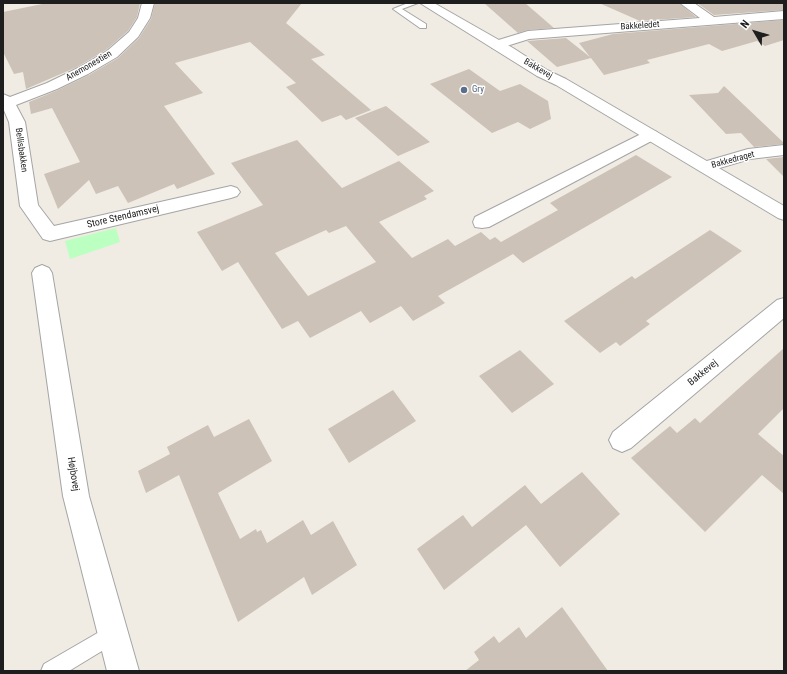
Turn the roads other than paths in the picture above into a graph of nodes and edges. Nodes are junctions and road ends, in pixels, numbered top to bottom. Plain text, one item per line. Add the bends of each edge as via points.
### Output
1 (148, 3) edge
2 (414, 3) edge
3 (426, 3) edge
4 (686, 3) edge
5 (784, 15) edge
6 (711, 20) junction
7 (423, 26) dead end
8 (497, 44) junction
9 (6, 100) edge
10 (651, 135) junction
11 (784, 150) edge
12 (706, 168) junction
13 (231, 192) dead end
14 (29, 206) joint
15 (784, 214) edge
16 (482, 222) dead end
17 (42, 273) dead end
18 (784, 306) edge
19 (622, 440) dead end
20 (113, 633) junction
21 (52, 671) edge
22 (123, 671) edge

1 - 9 street, Anemonestien via 144,18 134,34 112,54 52,86
2 - 7 lane via 396,9
3 - 8 street, Bakkevej
4 - 6 street
5 - 6 street, Bakkeledet
6 - 8 street, Bakkeledet via 528,35
8 - 10 street, Bakkevej via 542,73
9 - 14 street, Bellisbakken via 17,122
10 - 12 street, Bakkevej
10 - 16 street
11 - 12 street, Bakkedraget via 748,154
12 - 15 street, Bakkevej
13 - 14 street, Store Stendamsvej via 50,234
17 - 20 street, Højbovej via 76,496
18 - 19 street, Bakkevej
20 - 21 lane
20 - 22 street, Højbovej

